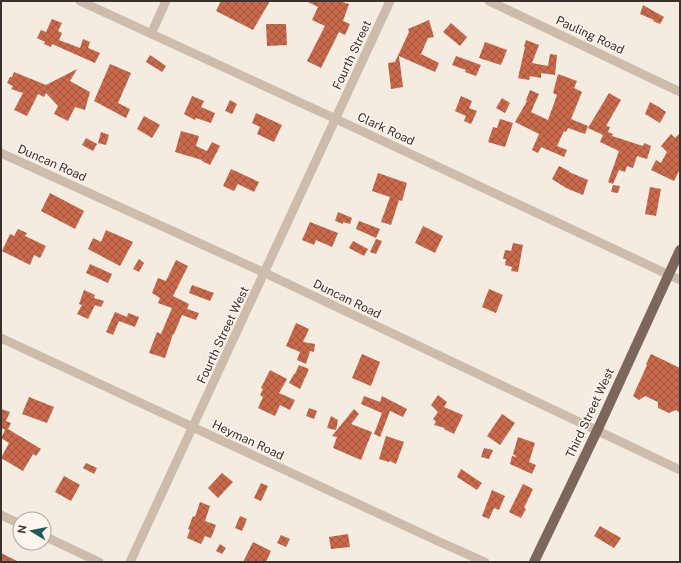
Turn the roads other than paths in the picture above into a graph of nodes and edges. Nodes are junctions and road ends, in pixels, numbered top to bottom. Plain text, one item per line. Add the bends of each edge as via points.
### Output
1 (80, 1) edge
2 (166, 1) edge
3 (390, 1) edge
4 (489, 1) edge
5 (151, 34) junction
6 (680, 92) edge
7 (336, 119) junction
8 (1, 153) edge
9 (680, 250) edge
10 (265, 273) junction
11 (668, 274) junction
12 (680, 280) edge
13 (1, 338) edge
14 (193, 428) junction
15 (596, 431) junction
16 (680, 470) edge
17 (1, 515) edge
18 (12, 520) edge
19 (52, 540) edge
20 (99, 562) edge
21 (130, 562) edge
22 (485, 562) edge
23 (534, 562) edge

1 - 5 street, Clark Road
2 - 5 street
3 - 7 street, Fourth Street
4 - 6 street, Pauling Road
5 - 7 street, Clark Road
7 - 10 street, Fourth Street West
7 - 11 street, Clark Road
8 - 10 street, Duncan Road
9 - 11 main road, Third Street West
10 - 14 street, Fourth Street West
10 - 15 street, Duncan Road
11 - 12 street, Clark Road
11 - 15 main road, Third Street West
13 - 14 street, Heyman Road
14 - 21 street, Fourth Street West
14 - 22 street, Heyman Road
15 - 16 street, Duncan Road
15 - 23 main road, Third Street West
17 - 18 street
19 - 20 street

